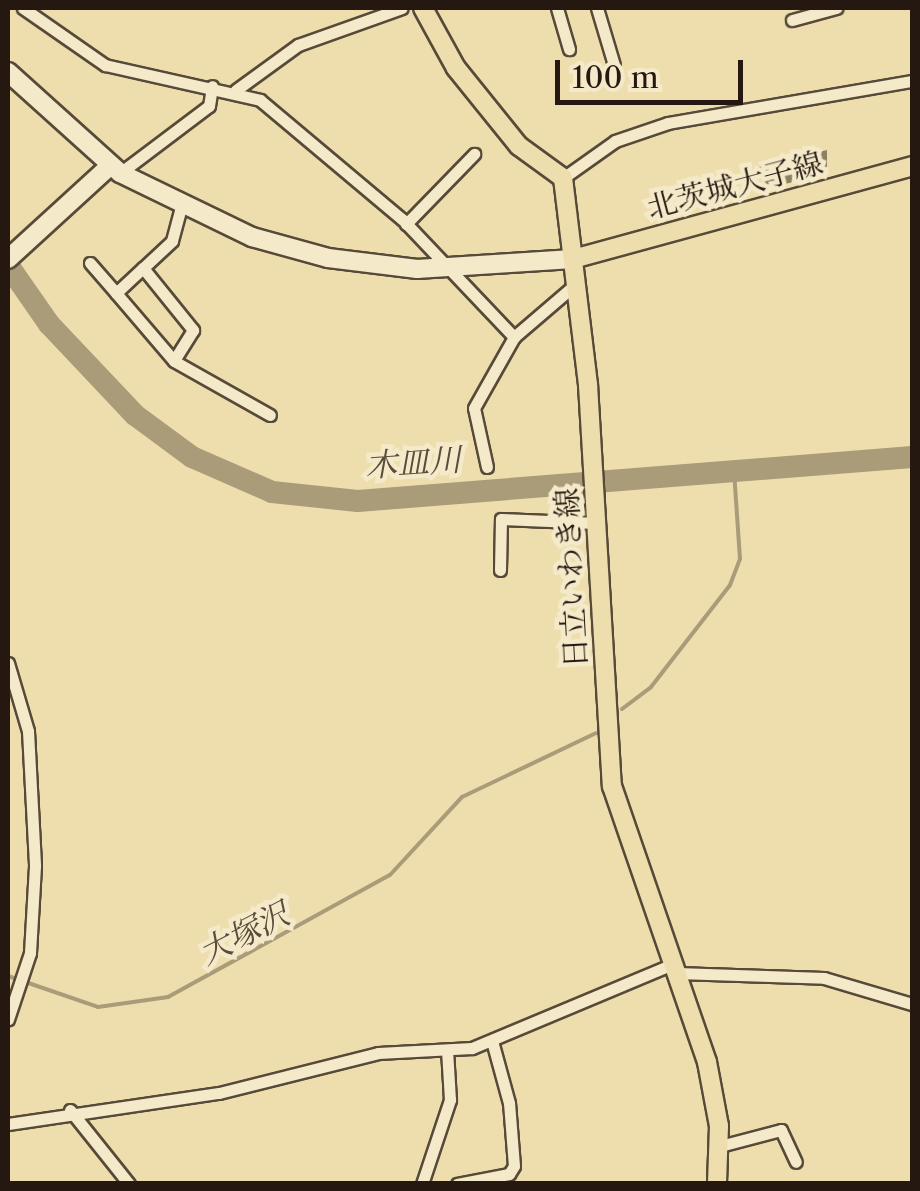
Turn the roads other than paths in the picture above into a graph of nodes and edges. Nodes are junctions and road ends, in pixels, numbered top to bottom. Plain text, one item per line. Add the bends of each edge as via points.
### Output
1 (23, 8) edge
2 (402, 8) edge
3 (422, 8) edge
4 (557, 8) edge
5 (596, 8) edge
6 (836, 8) edge
7 (792, 20) dead end
8 (569, 49) dead end
9 (614, 65) dead end
10 (8, 72) edge
11 (912, 81) edge
12 (212, 86) junction
13 (236, 90) junction
14 (474, 154) dead end
15 (912, 166) edge
16 (116, 169) junction
17 (563, 178) junction
18 (182, 207) junction
19 (406, 224) junction
20 (573, 259) junction
21 (8, 260) edge
22 (90, 263) dead end
23 (144, 268) junction
24 (454, 269) junction
25 (577, 283) junction
26 (116, 293) junction
27 (514, 337) junction
28 (174, 361) junction
29 (270, 415) dead end
30 (487, 468) dead end
31 (596, 515) junction
32 (500, 570) dead end
33 (8, 663) edge
34 (675, 968) junction
35 (912, 1004) edge
36 (8, 1020) edge
37 (492, 1041) junction
38 (448, 1050) junction
39 (70, 1110) junction
40 (8, 1124) edge
41 (720, 1146) junction
42 (796, 1162) dead end
43 (129, 1184) edge
44 (422, 1184) edge
45 (457, 1184) edge
46 (717, 1184) edge

1 - 12 street via 105,65
2 - 13 street via 298,45
3 - 17 main road via 438,41 508,133
4 - 8 street
5 - 9 street
6 - 7 street
10 - 16 main road
11 - 17 street via 668,122 615,141
12 - 13 street
12 - 16 street via 209,106
13 - 19 street via 260,100
14 - 19 street
15 - 20 main road, 北茨城大子線
16 - 18 main road
16 - 21 main road
17 - 20 main road, 日立いわき線
18 - 23 street via 172,241
18 - 24 main road via 308,254
19 - 24 street
20 - 24 main road
20 - 25 main road, 日立いわき線
22 - 26 street
23 - 26 street
23 - 28 street via 192,330
24 - 27 street
25 - 27 street
25 - 31 main road, 日立いわき線
26 - 28 street
27 - 30 street via 474,408
28 - 29 street
31 - 32 street via 501,518
31 - 34 main road, 日立いわき線 via 612,786
33 - 36 street via 28,731 36,866 30,953
34 - 35 street via 824,978
34 - 37 street
34 - 41 main road, 日立いわき線 via 707,1062
37 - 38 street
37 - 45 street via 509,1103 514,1166 509,1174
38 - 39 street via 378,1053 218,1092
38 - 44 street via 450,1100
39 - 40 street
39 - 43 street
41 - 42 street via 781,1130
41 - 46 main road, 日立いわき線

